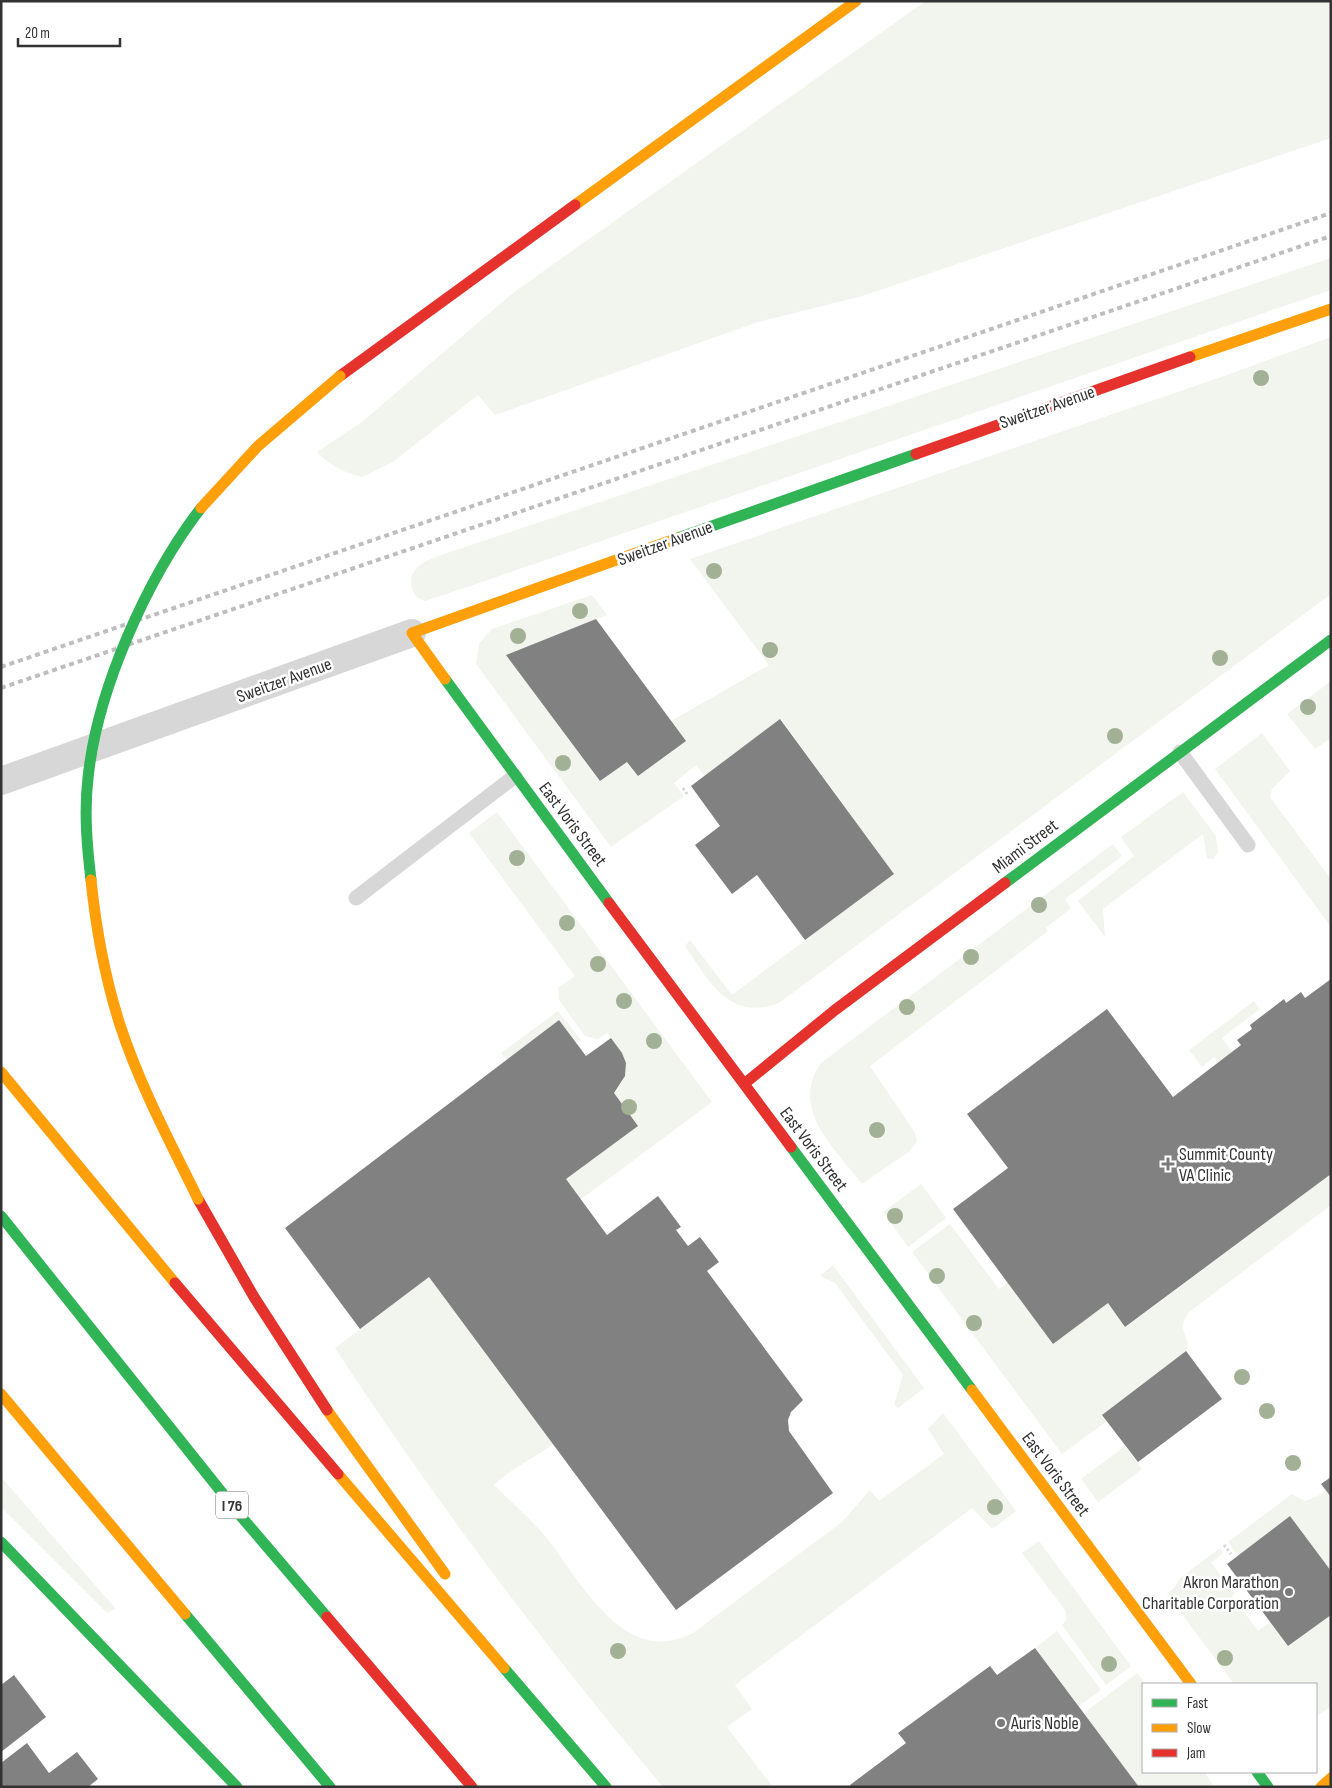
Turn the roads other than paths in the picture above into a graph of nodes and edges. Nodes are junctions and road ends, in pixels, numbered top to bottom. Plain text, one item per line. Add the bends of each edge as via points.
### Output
1 (856, 1) edge
2 (1331, 310) edge
3 (412, 633) junction
4 (1331, 640) edge
5 (1180, 752) junction
6 (515, 776) junction
7 (1, 781) edge
8 (1248, 845) dead end
9 (356, 898) dead end
10 (1, 1072) edge
11 (744, 1084) junction
12 (1, 1216) edge
13 (1, 1394) edge
14 (1, 1542) edge
15 (453, 1585) dead end
16 (481, 1622) dead end
17 (1190, 1683) edge
18 (592, 1769) junction
19 (1258, 1773) edge
20 (1331, 1778) edge
21 (237, 1787) edge
22 (330, 1787) edge
23 (472, 1787) edge
24 (606, 1787) edge
25 (1268, 1787) edge
26 (1321, 1787) edge

1 - 15 main road, bridge via 340,376 273,433 223,482 186,527 150,590 120,657 101,718 88,774 85,833 106,976 127,1045 198,1199 237,1271 355,1452
2 - 3 main road, Sweitzer Avenue via 1263,331
3 - 6 main road, East Voris Street
3 - 7 street, Sweitzer Avenue
4 - 5 main road, Miami Street
5 - 8 lane
5 - 11 main road, Miami Street via 835,1010
6 - 9 lane
6 - 11 main road, East Voris Street
10 - 18 main road via 347,1487
11 - 17 main road, East Voris Street
12 - 23 main road, I 76 via 239,1514
13 - 22 main road
14 - 21 main road
16 - 18 main road
18 - 24 main road
19 - 25 main road
20 - 26 main road

